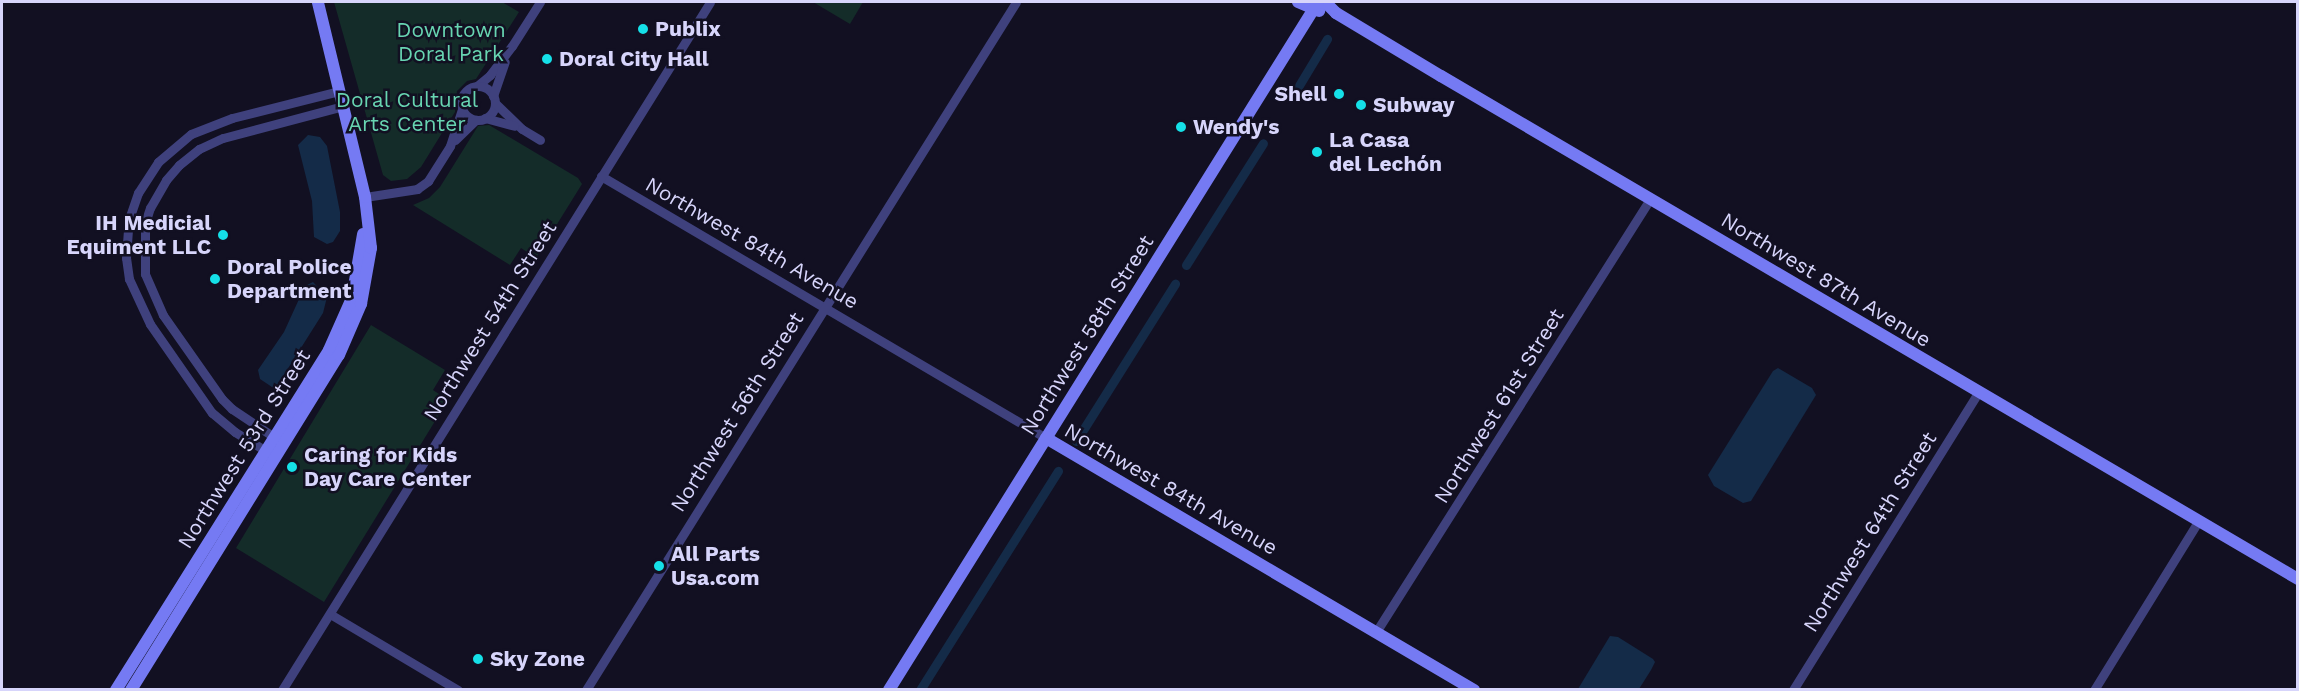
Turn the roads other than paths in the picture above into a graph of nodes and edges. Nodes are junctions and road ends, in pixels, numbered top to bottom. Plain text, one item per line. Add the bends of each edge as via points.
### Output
1 (318, 2) edge
2 (711, 2) edge
3 (1016, 2) edge
4 (1298, 2) edge
5 (1325, 2) edge
6 (534, 3) edge
7 (1315, 6) edge
8 (1336, 13) junction
9 (512, 46) junction
10 (477, 86) junction
11 (339, 91) junction
12 (494, 99) junction
13 (343, 106) junction
14 (462, 110) junction
15 (480, 119) junction
16 (522, 129) junction
17 (540, 140) dead end
18 (450, 146) junction
19 (601, 176) junction
20 (365, 197) junction
21 (1650, 199) junction
22 (367, 215) junction
23 (354, 289) junction
24 (362, 304) junction
25 (823, 307) junction
26 (207, 379) junction
27 (195, 388) junction
28 (1978, 393) junction
29 (1046, 438) junction
30 (279, 440) junction
31 (271, 454) junction
32 (2199, 520) junction
33 (2298, 579) edge
34 (330, 614) junction
35 (1376, 632) junction
36 (137, 668) junction
37 (116, 690) edge
38 (131, 690) edge
39 (282, 690) edge
40 (458, 690) edge
41 (586, 690) edge
42 (889, 690) edge
43 (1474, 690) edge
44 (1793, 690) edge
45 (2094, 690) edge

1 - 11 main road, Northwest 53rd Street
2 - 19 street, Northwest 54th Street
3 - 25 street, Northwest 56th Street
4 - 7 main road, Northwest 87th Avenue
5 - 8 main road, Northwest 87th Avenue
6 - 9 street
7 - 8 main road, Northwest 87th Avenue
7 - 29 main road, Northwest 58th Street
8 - 21 main road, Northwest 87th Avenue
9 - 10 street
9 - 12 street via 497,79
10 - 12 street via 486,88
10 - 14 street via 464,92
11 - 13 main road, Northwest 53rd Street
11 - 27 street via 232,118 191,134 167,152 138,193 127,237 129,279 150,324
12 - 15 street via 492,112
12 - 16 street
13 - 20 main road, Northwest 53rd Street
13 - 26 street via 215,141 179,165 150,208 143,259 151,290 163,315
14 - 15 street via 467,116
14 - 18 street
15 - 16 street
15 - 18 street
16 - 17 street
18 - 20 street via 428,181 417,189
19 - 25 street, Northwest 84th Avenue
19 - 34 street, Northwest 54th Street
20 - 22 main road, Northwest 53rd Street
21 - 28 main road, Northwest 87th Avenue
21 - 35 street, Northwest 61st Street
22 - 23 main road, Northwest 53rd Street
22 - 24 main road, Northwest 53rd Street via 370,257
23 - 24 main road
23 - 30 main road, Northwest 53rd Street via 329,350
24 - 30 main road, Northwest 53rd Street via 339,355
25 - 29 street, Northwest 84th Avenue
25 - 41 street, Northwest 56th Street
26 - 27 street
26 - 30 street via 232,409
27 - 31 street via 223,424
28 - 32 main road, Northwest 87th Avenue
28 - 44 street, Northwest 64th Street
29 - 35 main road, Northwest 84th Avenue
29 - 42 main road, Northwest 58th Street
30 - 31 main road, Northwest 53rd Street
31 - 36 main road, Northwest 53rd Street
32 - 33 main road, Northwest 87th Avenue
32 - 45 street
34 - 39 street, Northwest 54th Street
34 - 40 street
35 - 43 main road, Northwest 84th Avenue
36 - 37 main road, Northwest 53rd Street
36 - 38 main road, Northwest 53rd Street

